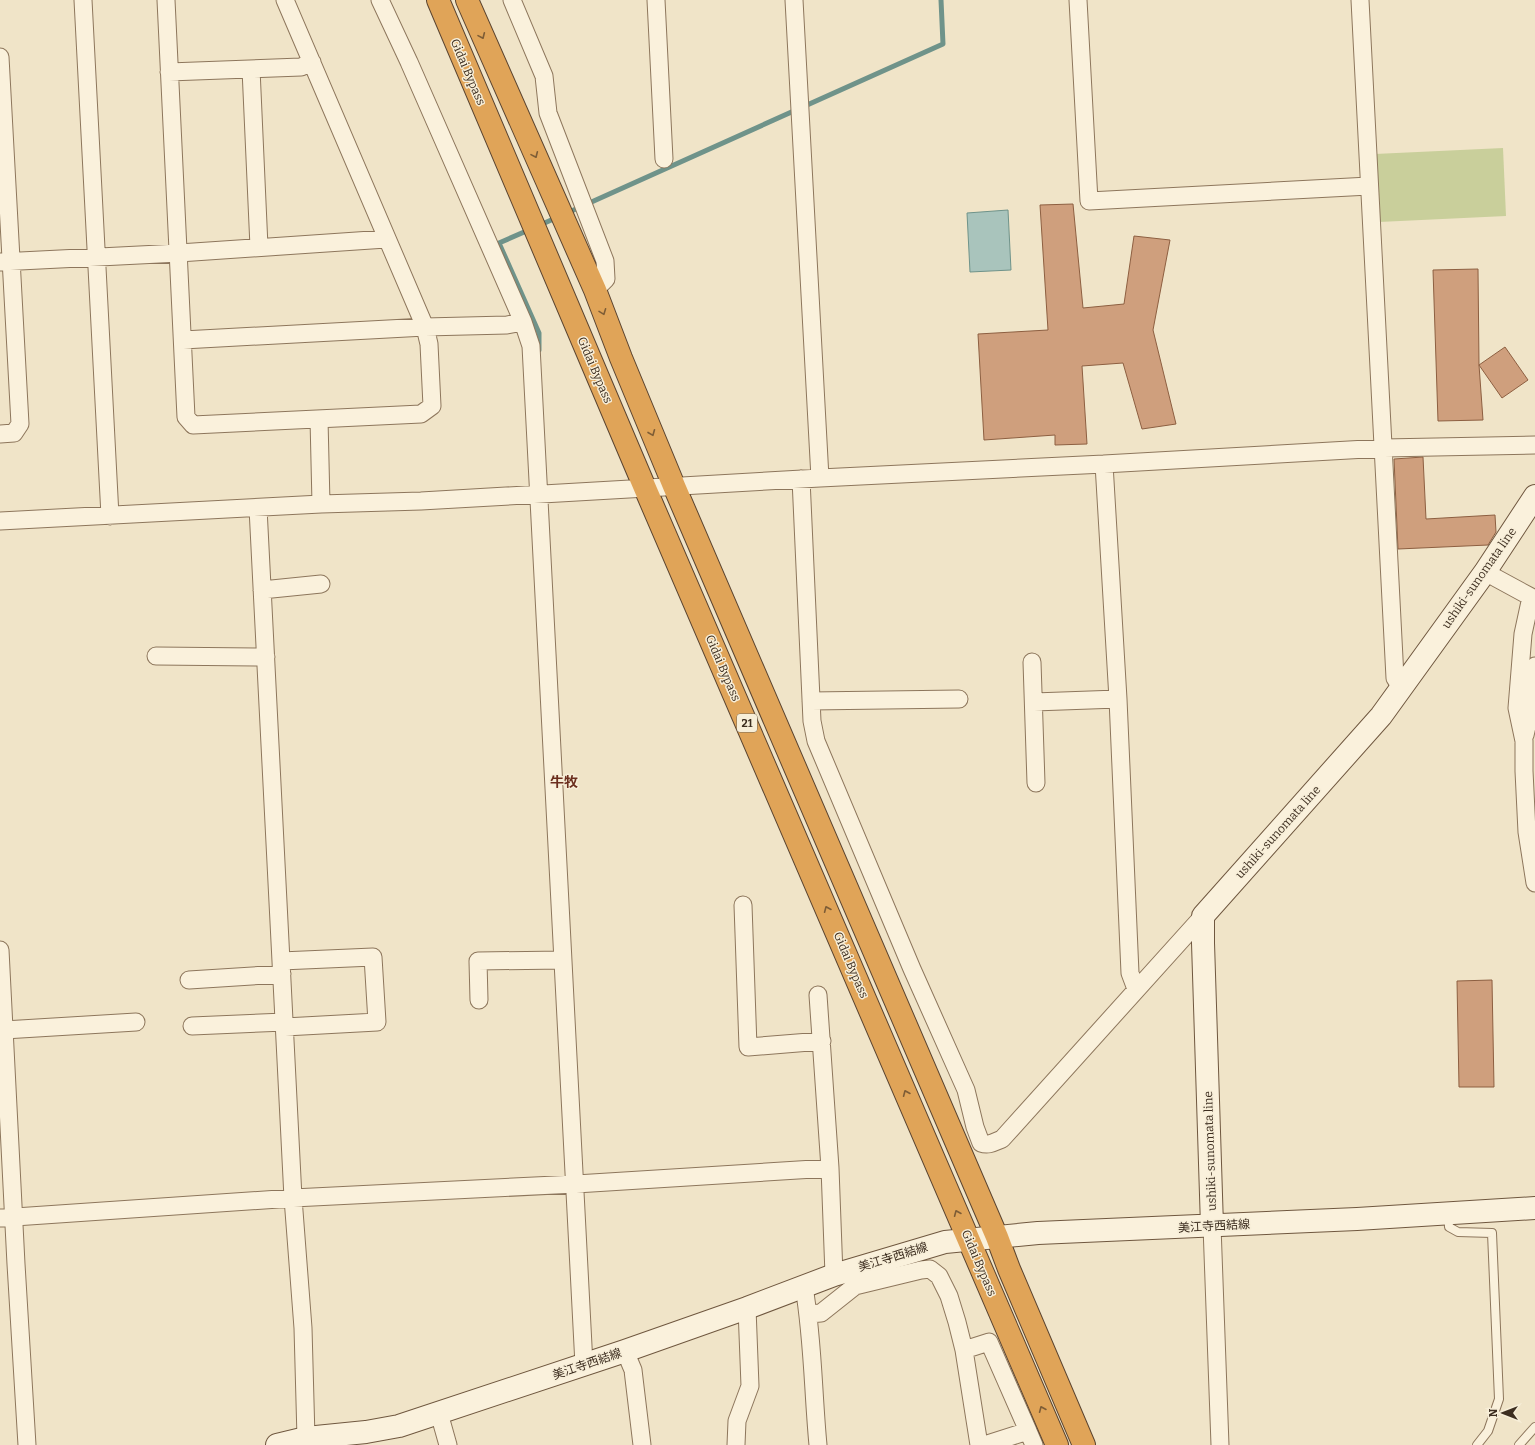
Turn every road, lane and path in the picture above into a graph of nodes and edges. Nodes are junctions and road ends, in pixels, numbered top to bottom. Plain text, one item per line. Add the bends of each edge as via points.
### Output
1 (83, 0) edge
2 (166, 0) edge
3 (285, 0) edge
4 (380, 0) edge
5 (438, 0) edge
6 (466, 0) edge
7 (512, 0) edge
8 (656, 0) edge
9 (794, 0) edge
10 (1078, 0) edge
11 (1360, 0) edge
12 (0, 57) edge
13 (312, 62) junction
14 (251, 69) junction
15 (169, 72) junction
16 (1, 80) edge
17 (2, 149) edge
18 (664, 159) dead end
19 (1369, 186) junction
20 (386, 239) junction
21 (259, 247) junction
22 (179, 253) junction
23 (96, 256) junction
24 (5, 261) edge
25 (595, 290) junction
26 (523, 322) junction
27 (425, 327) junction
28 (183, 340) junction
29 (318, 419) junction
30 (0, 434) edge
31 (1535, 445) edge
32 (1384, 448) junction
33 (1104, 464) junction
34 (820, 478) junction
35 (800, 479) junction
36 (674, 486) junction
37 (645, 488) junction
38 (538, 494) junction
39 (1535, 496) edge
40 (321, 504) junction
41 (258, 508) junction
42 (110, 516) junction
43 (0, 521) edge
44 (1485, 572) junction
45 (321, 584) dead end
46 (262, 590) junction
47 (156, 656) dead end
48 (266, 657) junction
49 (1032, 662) dead end
50 (1535, 666) edge
51 (1401, 688) junction
52 (1118, 699) junction
53 (811, 701) junction
54 (954, 702) dead end
55 (1034, 702) junction
56 (1524, 741) junction
57 (1036, 783) dead end
58 (1535, 883) edge
59 (743, 905) dead end
60 (1203, 916) junction
61 (0, 950) edge
62 (563, 960) junction
63 (282, 967) junction
64 (189, 980) dead end
65 (1136, 989) junction
66 (1, 992) edge
67 (818, 995) dead end
68 (479, 1000) dead end
69 (136, 1022) dead end
70 (285, 1024) junction
71 (192, 1026) dead end
72 (4, 1030) junction
73 (822, 1041) junction
74 (830, 1168) junction
75 (576, 1184) junction
76 (294, 1198) junction
77 (1535, 1208) edge
78 (1448, 1214) junction
79 (7, 1217) edge
80 (1212, 1226) junction
81 (998, 1237) junction
82 (969, 1240) junction
83 (834, 1275) junction
84 (804, 1287) junction
85 (747, 1308) junction
86 (809, 1314) junction
87 (964, 1350) junction
88 (625, 1351) junction
89 (584, 1365) junction
90 (440, 1413) junction
91 (1535, 1427) edge
92 (306, 1438) junction
93 (1031, 1438) edge
94 (336, 1440) edge
95 (27, 1445) edge
96 (277, 1445) edge
97 (448, 1445) edge
98 (642, 1445) edge
99 (736, 1445) edge
100 (818, 1445) edge
101 (979, 1445) edge
102 (984, 1445) edge
103 (1057, 1445) edge
104 (1084, 1445) edge
105 (1220, 1445) edge
106 (1477, 1445) edge
107 (1519, 1445) edge

1 - 23 street
2 - 15 street
3 - 13 street
4 - 26 street
5 - 37 highway, Gidai Bypass / 21
6 -> 25 highway, Gidai Bypass / 21
7 - 25 street via 544,76 548,113 605,261 606,279
8 - 18 street
9 - 34 street
10 - 19 street via 1089,201
11 - 19 street
12 - 16 street
13 - 14 street via 301,67
13 - 20 street
14 - 15 street
14 - 21 street
15 - 22 street
16 - 17 street
17 - 24 street
19 - 32 street
20 - 21 street
20 - 27 street
21 - 22 street
22 - 23 street
22 - 28 street
23 - 24 street
23 - 42 street
24 - 30 street via 20,424 14,433
25 -> 36 highway, Gidai Bypass / 21 via 620,358
26 - 27 street via 507,326
26 - 38 street via 531,346
27 - 28 street
27 - 29 street via 429,344 432,406 421,414
28 - 29 street via 186,417 194,425
29 - 40 street
31 - 32 street
32 - 33 street
32 - 51 street via 1395,678
33 - 34 street
33 - 52 street
34 - 35 street
35 - 36 street
35 - 53 street
36 - 37 street
36 - 81 highway, Gidai Bypass / 21
37 - 38 street
82 -> 37 highway, Gidai Bypass / 21
38 - 40 street
38 - 62 street
39 - 44 main road, ushiki-sunomata line
40 - 41 street
41 - 42 street
41 - 46 street
42 - 43 street
44 - 51 main road, ushiki-sunomata line
44 - 56 street via 1531,597 1523,634 1517,708
45 - 46 street
46 - 48 street
47 - 48 street
48 - 63 street
49 - 55 street
50 - 56 street via 1533,701
51 - 60 main road, ushiki-sunomata line via 1381,716
52 - 55 street
52 - 65 street via 1130,973
53 - 54 street
53 - 65 street via 816,740 966,1090 981,1143 991,1144 1002,1139
55 - 57 street
56 - 58 street via 1527,832
59 - 73 street via 748,1047
60 - 65 street
60 - 80 main road, ushiki-sunomata line
61 - 66 street
62 - 68 street via 478,961
62 - 75 street
63 - 64 street
63 - 70 street
63 - 70 street via 373,957 377,1022
66 - 72 street
67 - 73 street
69 - 72 street
70 - 71 street
70 - 76 street
72 - 79 street
73 - 74 street
74 - 75 street
74 - 83 street
75 - 76 street
75 - 89 street
76 - 79 street
76 - 92 street via 303,1328
77 - 78 main road, 美江寺西結線
78 - 80 main road, 美江寺西結線
78 - 106 lane via 1449,1227 1458,1232 1492,1233 1499,1399 1488,1431
79 - 95 street
80 - 81 main road, 美江寺西結線
80 - 105 street
81 - 82 main road, 美江寺西結線
81 - 104 highway, Gidai Bypass / 21 via 1009,1269
82 - 83 main road, 美江寺西結線 via 945,1242
103 -> 82 highway, Gidai Bypass / 21
83 - 84 main road, 美江寺西結線
84 - 85 main road, 美江寺西結線
84 - 86 street
85 - 88 main road, 美江寺西結線
85 - 99 street via 750,1386 737,1421
86 - 87 street via 821,1313 855,1286 930,1269 939,1276 949,1296
86 - 100 street
87 - 93 street via 989,1342
87 - 101 street
88 - 89 main road, 美江寺西結線
88 - 98 street via 633,1370
89 - 90 main road, 美江寺西結線
90 - 94 main road, 美江寺西結線 via 399,1426
90 - 97 street
91 - 107 lane
92 - 94 main road, 美江寺西結線
92 - 96 main road, 美江寺西結線
93 - 102 street

